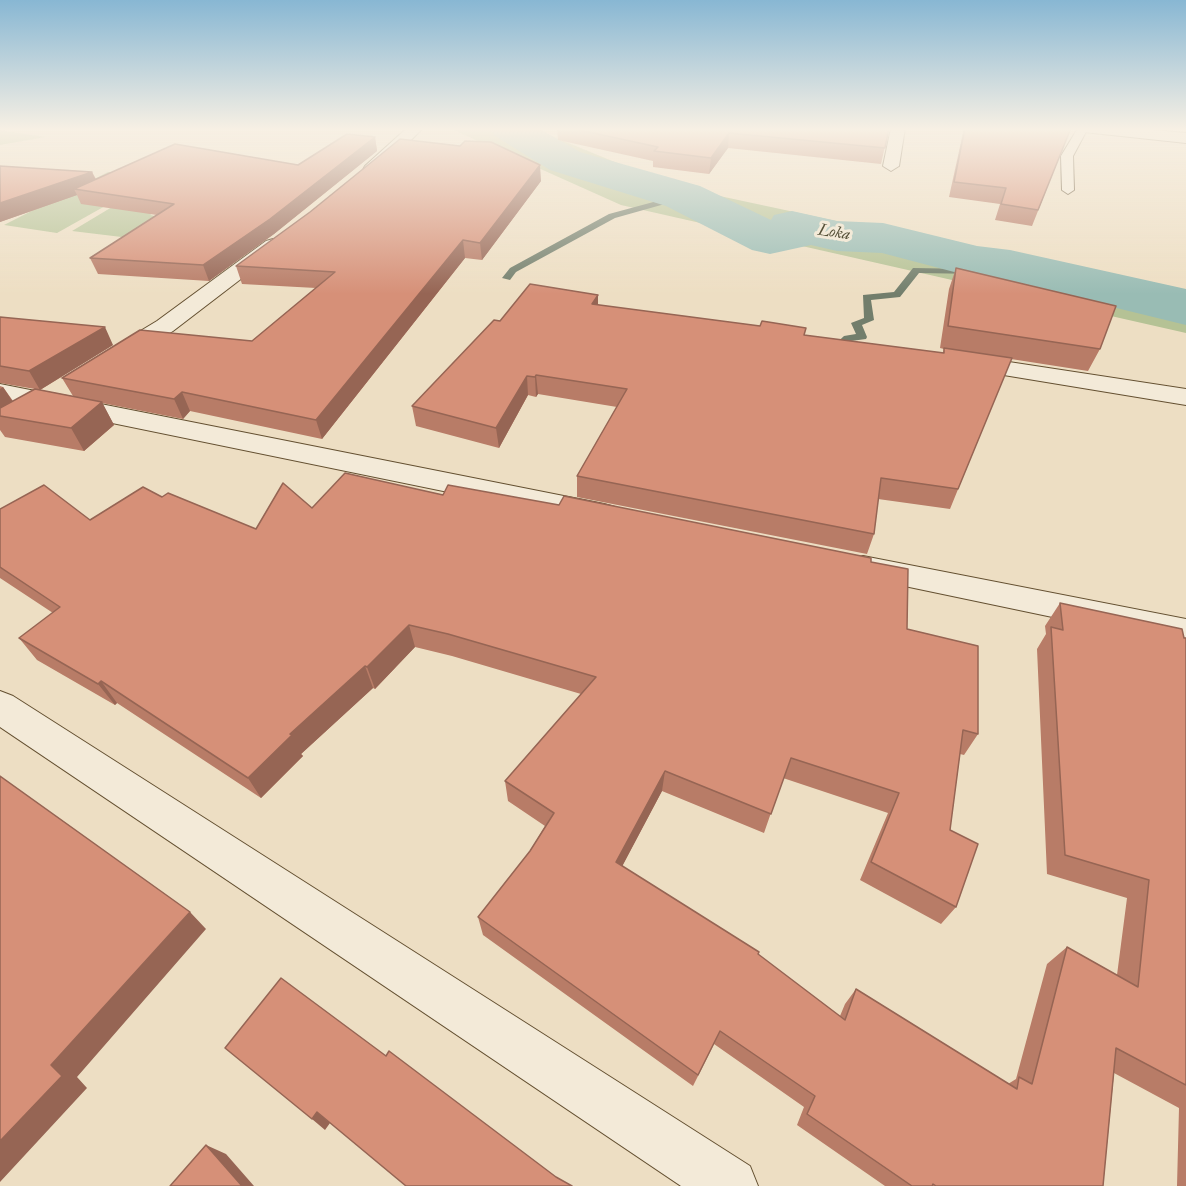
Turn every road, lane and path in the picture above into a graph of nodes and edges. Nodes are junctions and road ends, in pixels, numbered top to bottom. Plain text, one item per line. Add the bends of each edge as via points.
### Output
1 (1068, 183) edge
2 (1068, 190) dead end
3 (288, 234) edge
4 (942, 359) edge
5 (99, 367) edge
6 (70, 384) edge
7 (0, 392) edge
8 (1186, 398) edge
9 (42, 402) junction
10 (17, 418) edge
11 (627, 519) edge
12 (837, 561) edge
13 (1186, 632) edge
14 (0, 707) edge
15 (729, 1186) edge

1 - 2 lane
3 - 5 street via 165,326
4 - 8 street
6 - 9 street
7 - 9 street
9 - 10 street
9 - 11 street
12 - 13 street
14 - 15 street

